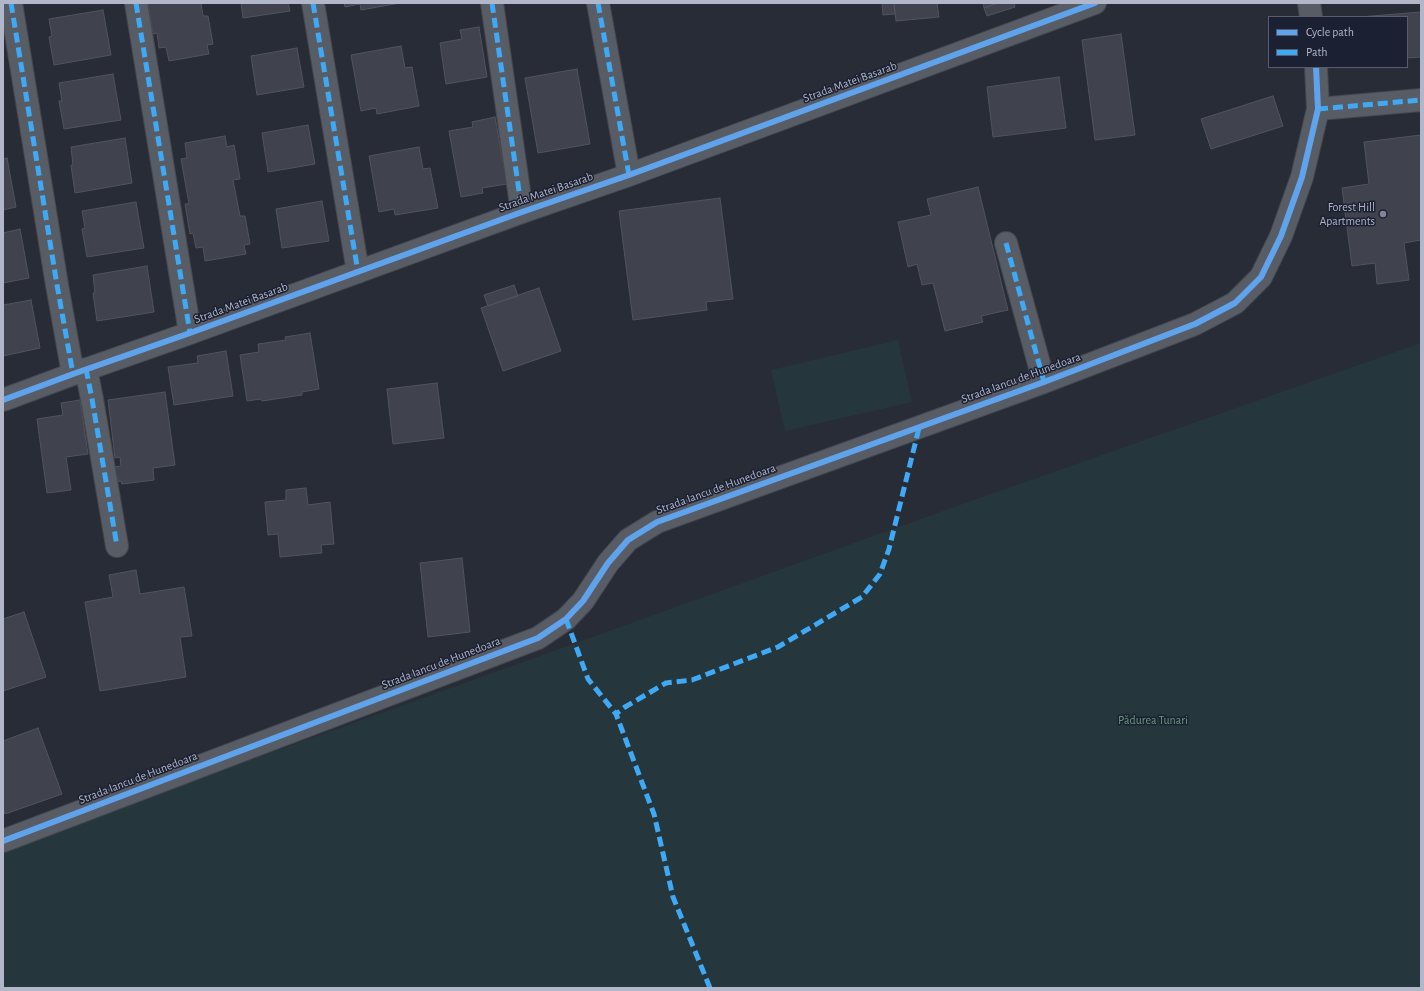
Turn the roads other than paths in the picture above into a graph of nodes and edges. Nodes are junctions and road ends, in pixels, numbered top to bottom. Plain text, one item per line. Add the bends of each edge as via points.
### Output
1 (11, 3) edge
2 (136, 3) edge
3 (313, 3) edge
4 (492, 3) edge
5 (598, 3) edge
6 (1095, 3) edge
7 (1309, 3) edge
8 (1311, 16) edge
9 (1316, 68) edge
10 (1421, 100) edge
11 (1318, 109) junction
12 (629, 175) junction
13 (522, 212) junction
14 (1006, 243) dead end
15 (358, 272) junction
16 (190, 333) junction
17 (80, 371) junction
18 (1044, 382) junction
19 (3, 400) edge
20 (117, 546) dead end
21 (3, 840) edge

1 - 17 street via 57,285
2 - 16 street
3 - 15 street
4 - 13 street
5 - 12 street
6 - 12 street, Strada Matei Basarab
7 - 8 street
9 - 11 street, Strada Iancu de Hunedoara
10 - 11 street
11 - 18 street, Strada Iancu de Hunedoara via 1302,177 1281,236 1261,277 1235,302 1195,324
12 - 13 street, Strada Matei Basarab
13 - 15 street, Strada Matei Basarab
14 - 18 street
15 - 16 street, Strada Matei Basarab
16 - 17 street, Strada Matei Basarab
17 - 19 street, Strada Matei Basarab
17 - 20 street via 92,399
18 - 21 street, Strada Iancu de Hunedoara via 657,522 628,540 608,563 583,601 566,619 538,638

